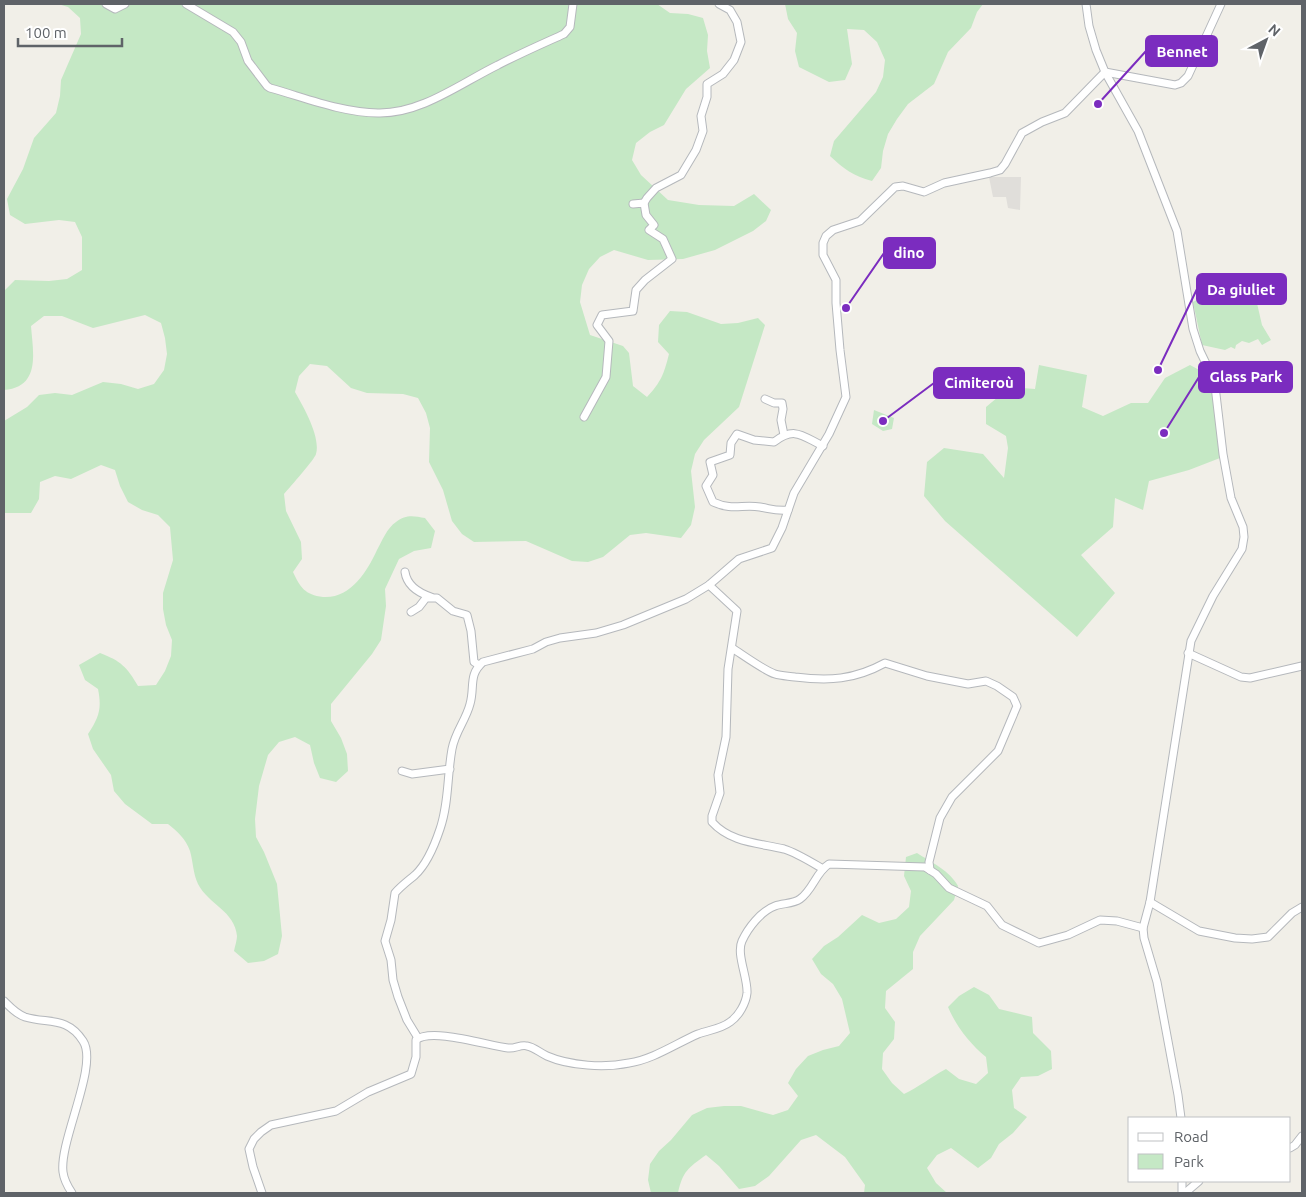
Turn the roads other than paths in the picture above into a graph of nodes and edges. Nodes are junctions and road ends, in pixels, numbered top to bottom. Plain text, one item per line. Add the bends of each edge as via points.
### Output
1 (106, 4) edge
2 (125, 4) edge
3 (186, 4) edge
4 (573, 4) edge
5 (720, 4) edge
6 (1086, 4) edge
7 (1221, 4) edge
8 (1105, 72) junction
9 (644, 203) junction
10 (633, 204) dead end
11 (766, 399) dead end
12 (584, 417) dead end
13 (784, 434) junction
14 (823, 446) junction
15 (788, 510) junction
16 (405, 572) dead end
17 (709, 585) junction
18 (436, 598) junction
19 (411, 612) dead end
20 (732, 648) junction
21 (1188, 654) junction
22 (479, 666) junction
23 (1302, 666) edge
24 (450, 769) junction
25 (402, 771) dead end
26 (823, 869) junction
27 (930, 870) junction
28 (1150, 902) junction
29 (1302, 907) edge
30 (1143, 928) junction
31 (4, 1001) edge
32 (418, 1038) junction
33 (1181, 1117) edge
34 (1302, 1136) edge
35 (1291, 1147) edge
36 (1197, 1182) edge
37 (72, 1193) edge
38 (262, 1193) edge
39 (1183, 1193) edge

1 - 2 street via 114,9
3 - 4 street via 232,32 241,42 251,65 270,88 345,109 388,113 427,102 564,34 570,27
5 - 9 street via 730,10 737,22 741,42 734,60 723,74 707,84 707,98 701,116 703,131 681,175 656,188
6 - 8 street via 1089,26
7 - 8 street via 1192,69 1182,83 1174,85
8 - 14 street via 1065,113 1022,133 1000,170 944,182 924,192 900,186 860,221 833,230 826,236 822,248 836,280 846,396
8 - 21 street via 1135,125 1177,231 1193,329 1213,378 1231,498 1243,527 1242,548 1197,627
9 - 10 street
9 - 12 street via 646,215 654,225 649,230 664,238 672,259 636,290 633,311 602,315 597,325 609,341 606,377
11 - 13 street via 782,403
13 - 14 street via 798,433
13 - 15 street via 774,442 737,434 731,443 730,455 710,462 713,475 706,486 713,502 724,507
14 - 15 street via 794,493
15 - 17 street via 772,548 739,559
16 - 18 street via 411,585 420,593
17 - 20 street via 737,610
17 - 22 street via 678,603 623,625 596,634 560,638
18 - 19 street via 426,598
18 - 22 street via 454,611 467,615 474,662
20 - 26 street via 726,737 718,775 720,793 712,822 728,835 786,850
20 - 27 street via 775,674 837,680 885,663 968,684 986,681 1013,697 1016,706 998,751 952,798 940,818
21 - 23 street via 1230,673 1250,678
21 - 28 street
22 - 24 street via 474,674 471,701 454,740
24 - 25 street via 418,774
24 - 32 street via 440,829 422,866 394,894 385,941 398,996
26 - 27 street via 829,864 836,864 925,867
26 - 32 street via 802,898 772,907 755,922 743,940 740,950 747,994 734,1019 646,1060 601,1066 555,1059 525,1045 512,1049 449,1036
27 - 30 street via 948,888 987,906 1002,925 1039,943 1100,920
28 - 29 street via 1199,931 1252,939 1268,936
28 - 30 street
30 - 33 street via 1157,982
31 - 37 street via 23,1016 60,1022 77,1033 86,1048 87,1058 63,1161 65,1181
32 - 38 street via 411,1074 368,1092 336,1111 271,1125 256,1136 249,1149
34 - 35 street
36 - 39 street

